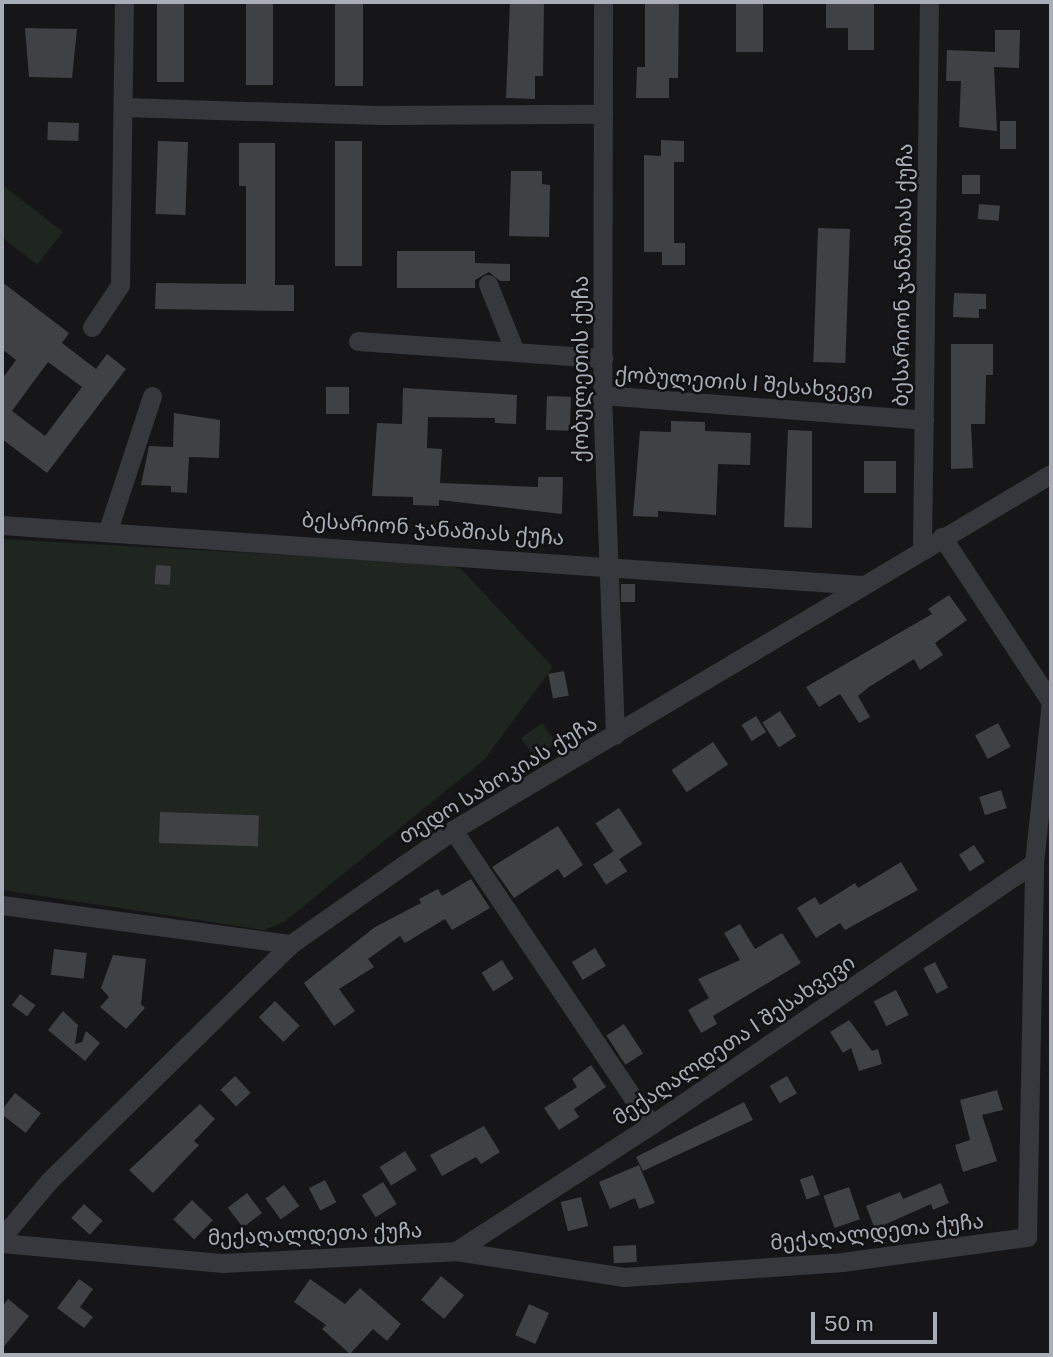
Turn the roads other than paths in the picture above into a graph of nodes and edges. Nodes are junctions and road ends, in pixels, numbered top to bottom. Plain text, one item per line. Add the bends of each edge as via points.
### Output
1 (124, 2) edge
2 (603, 2) edge
3 (929, 2) edge
4 (124, 107) junction
5 (603, 114) junction
6 (488, 284) dead end
7 (92, 327) dead end
8 (358, 341) dead end
9 (515, 352) junction
10 (603, 358) junction
11 (602, 395) junction
12 (152, 397) dead end
13 (924, 420) junction
14 (1051, 474) edge
15 (2, 525) edge
16 (108, 530) junction
17 (943, 537) junction
18 (922, 549) junction
19 (607, 564) junction
20 (862, 585) junction
21 (615, 735) junction
22 (453, 830) junction
23 (1034, 863) junction
24 (2, 905) edge
25 (291, 944) junction
26 (651, 1125) junction
27 (2, 1237) edge
28 (2, 1243) edge
29 (456, 1251) junction

1 - 4 street
2 - 5 street, ქობულეთის ქუჩა
3 - 13 street, ბესარიონ ჯანაშიას ქუჩა
4 - 5 street via 380,115
4 - 7 street via 120,285
5 - 10 street, ქობულეთის ქუჩა
6 - 9 street
8 - 9 street, ქობულეთის I შესახვევი
9 - 10 street, ქობულეთის I შესახვევი
10 - 11 street, ქობულეთის ქუჩა
11 - 13 street, ქობულეთის I შესახვევი
11 - 19 street, ქობულეთის ქუჩა
12 - 16 street
13 - 18 street, ბესარიონ ჯანაშიას ქუჩა
14 - 17 street, თედო სახოკიას ქუჩა
15 - 16 street, ბესარიონ ჯანაშიას ქუჩა
16 - 19 street, ბესარიონ ჯანაშიას ქუჩა
17 - 18 street, თედო სახოკიას ქუჩა
17 - 23 street, მექაღალდეთა ქუჩა via 1051,702
18 - 20 street, თედო სახოკიას ქუჩა
19 - 20 street, ბესარიონ ჯანაშიას ქუჩა
19 - 21 street, ქობულეთის ქუჩა
20 - 21 street, თედო სახოკიას ქუჩა
21 - 22 street, თედო სახოკიას ქუჩა
22 - 25 street, თედო სახოკიას ქუჩა
22 - 26 street
23 - 26 street, მექაღალდეთა I შესახვევი
23 - 29 street, მექაღალდეთა ქუჩა via 1027,1237 842,1262 624,1277
24 - 25 street
25 - 27 street, თედო სახოკიას ქუჩა via 49,1181
26 - 29 street, მექაღალდეთა I შესახვევი
28 - 29 street, მექაღალდეთა ქუჩა via 223,1263

